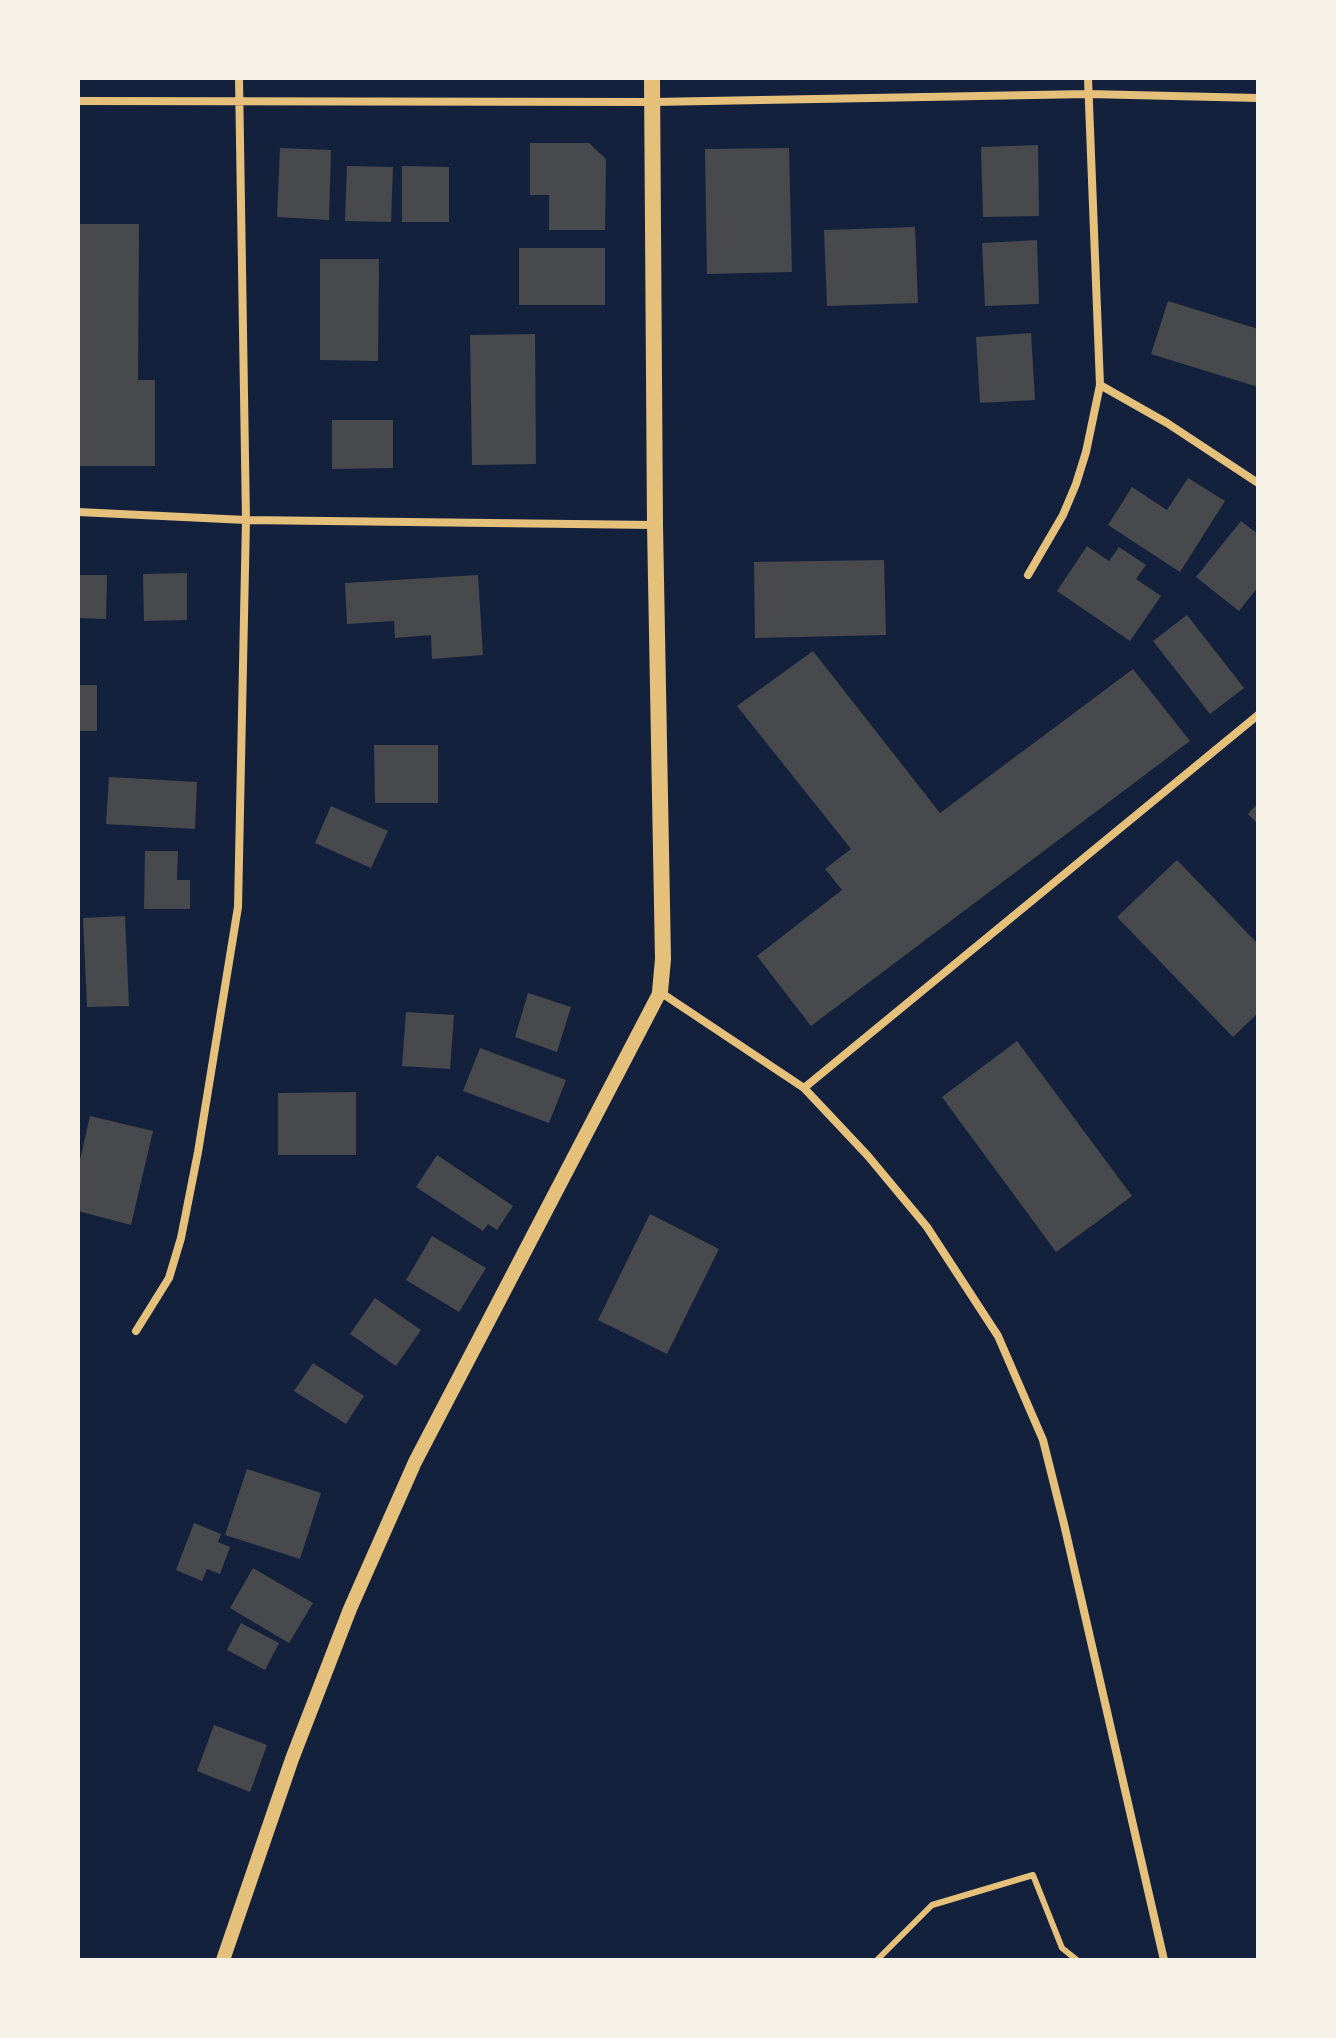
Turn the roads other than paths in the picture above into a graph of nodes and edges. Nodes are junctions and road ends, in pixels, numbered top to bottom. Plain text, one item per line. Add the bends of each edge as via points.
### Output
1 (239, 78) edge
2 (652, 78) edge
3 (1088, 78) edge
4 (1088, 94) junction
5 (1258, 98) edge
6 (78, 101) edge
7 (653, 102) junction
8 (239, 103) junction
9 (1100, 385) junction
10 (1258, 483) edge
11 (78, 512) edge
12 (246, 520) junction
13 (655, 525) junction
14 (1028, 575) dead end
15 (1258, 715) edge
16 (660, 992) junction
17 (804, 1088) junction
18 (136, 1331) dead end
19 (223, 1960) edge
20 (877, 1960) edge
21 (1077, 1960) edge
22 (1164, 1960) edge

1 - 8 street
2 - 7 main road
3 - 4 street
4 - 5 street
4 - 7 street
4 - 9 street
6 - 8 street
7 - 8 street
7 - 13 main road
8 - 12 street
9 - 10 street
9 - 14 street via 1076,484
11 - 12 street
12 - 13 street
12 - 18 street via 238,907 181,1238 169,1278
13 - 16 main road
15 - 17 street
16 - 17 street
16 - 19 street via 415,1462 297,1745
17 - 22 street via 927,1227 998,1336 1043,1440
20 - 21 lane via 932,1905 1033,1875 1062,1948

